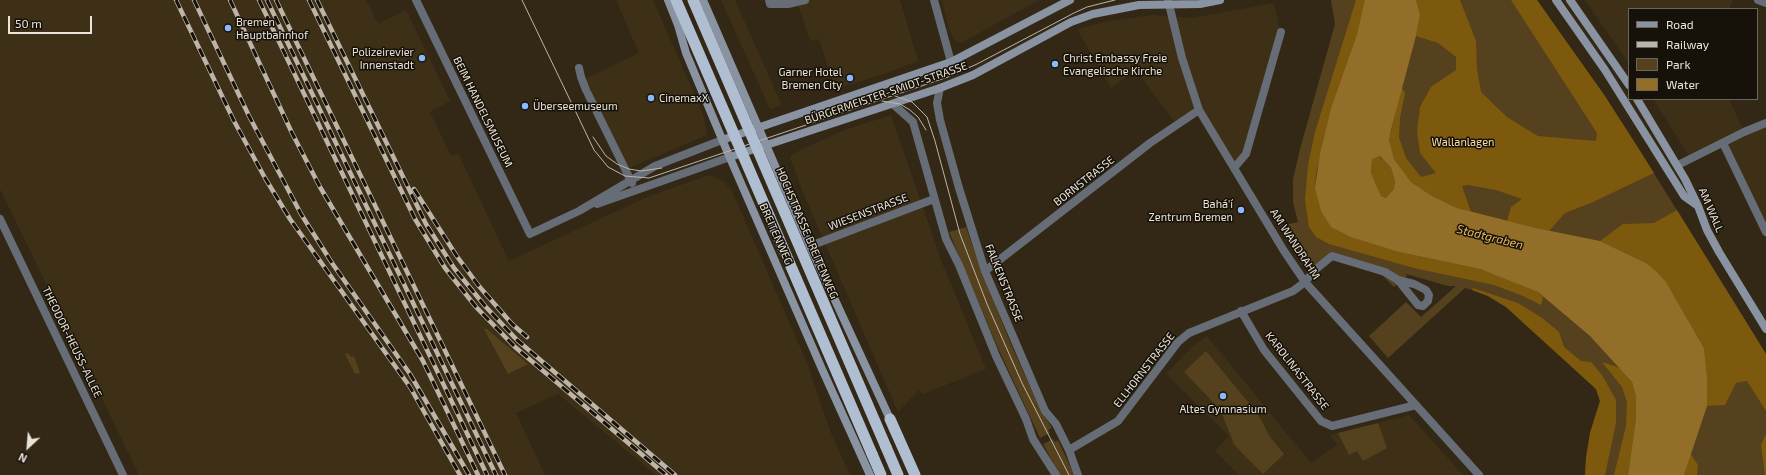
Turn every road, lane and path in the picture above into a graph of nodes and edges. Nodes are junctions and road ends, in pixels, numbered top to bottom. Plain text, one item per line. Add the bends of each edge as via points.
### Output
1 (416, 0) edge
2 (668, 0) edge
3 (676, 0) edge
4 (693, 0) edge
5 (703, 0) edge
6 (805, 0) edge
7 (934, 0) edge
8 (1070, 0) edge
9 (1220, 0) edge
10 (1556, 0) edge
11 (1570, 0) edge
12 (1758, 0) edge
13 (770, 2) edge
14 (1169, 3) edge
15 (1766, 3) edge
16 (707, 10) junction
17 (678, 24) junction
18 (1281, 32) dead end
19 (951, 62) junction
20 (579, 68) dead end
21 (1628, 84) edge
22 (940, 88) junction
23 (1639, 100) edge
24 (893, 104) junction
25 (1199, 110) junction
26 (1766, 123) edge
27 (758, 127) junction
28 (722, 140) junction
29 (1723, 143) junction
30 (766, 146) junction
31 (730, 156) junction
32 (1678, 165) junction
33 (1234, 168) junction
34 (630, 180) junction
35 (638, 190) junction
36 (934, 199) junction
37 (1698, 206) junction
38 (579, 211) junction
39 (0, 219) edge
40 (1766, 232) edge
41 (530, 234) joint
42 (810, 246) junction
43 (985, 271) junction
44 (1398, 280) dead end
45 (1305, 282) junction
46 (1241, 312) junction
47 (1766, 329) edge
48 (1416, 405) junction
49 (890, 419) joint
50 (1069, 450) junction
51 (123, 475) edge
52 (870, 475) edge
53 (881, 475) edge
54 (898, 475) edge
55 (915, 475) edge
56 (1056, 475) edge
57 (1078, 475) edge
58 (1479, 475) edge

1 - 41 street, BEIM HANDELSMUSEUM
2 - 17 main road, BREITENWEG
3 - 53 highway, bridge
4 - 54 highway, HOCHSTRASSE BREITENWEG, bridge
5 - 16 main road
6 - 13 street via 788,4
7 - 19 street
8 - 19 main road, BÜRGERMEISTER-SMIDT-STRASSE
9 - 14 main road, BÜRGERMEISTER-SMIDT-STRASSE via 1200,4
10 - 37 main road via 1629,106 1684,196
11 - 21 main road
12 - 15 street
14 - 22 main road, BÜRGERMEISTER-SMIDT-STRASSE via 1139,5 1092,14 1071,22 972,75
14 - 25 street, AM WANDRAHM via 1182,58
16 - 17 main road via 691,7 683,10
16 - 27 main road
17 - 28 main road, BREITENWEG via 686,53
18 - 33 street via 1246,154
19 - 27 main road, BÜRGERMEISTER-SMIDT-STRASSE
20 - 34 street via 587,92
22 - 24 main road, BÜRGERMEISTER-SMIDT-STRASSE
22 - 43 street, FALKENSTRASSE via 937,103 940,120
23 - 32 main road, AM WALL
24 - 30 main road, BÜRGERMEISTER-SMIDT-STRASSE
24 - 36 street via 913,122
25 - 33 street, AM WANDRAHM
25 - 43 street, BORNSTRASSE via 1150,143
26 - 29 street
27 - 28 main road, BÜRGERMEISTER-SMIDT-STRASSE
27 - 30 main road
28 - 31 main road, BREITENWEG
28 - 34 street, BÜRGERMEISTER-SMIDT-STRASSE via 678,156
29 - 32 street
29 - 40 street
30 - 31 main road, BÜRGERMEISTER-SMIDT-STRASSE
30 - 42 main road
31 - 35 street, BÜRGERMEISTER-SMIDT-STRASSE
31 - 52 main road, BREITENWEG
32 - 37 main road, AM WALL
33 - 45 street, AM WANDRAHM
34 - 35 street
34 - 38 street, BÜRGERMEISTER-SMIDT-STRASSE
35 - 38 street, BÜRGERMEISTER-SMIDT-STRASSE
36 - 42 street, WIESENSTRASSE
36 - 56 street via 946,239 960,266 996,356 1033,439
37 - 47 main road, AM WALL via 1707,230
38 - 41 street, BÜRGERMEISTER-SMIDT-STRASSE
39 - 51 street, THEODOR-HEUSS-ALLEE
42 - 49 main road
43 - 50 street, FALKENSTRASSE via 1046,411 1056,424
44 - 45 street, ELLHORNSTRASSE via 1385,272 1332,256
45 - 46 street, ELLHORNSTRASSE via 1293,291
45 - 48 street, AM WANDRAHM
46 - 48 street, KAROLINASTRASSE via 1264,350 1322,421 1332,426
46 - 50 street, ELLHORNSTRASSE via 1189,333 1178,342 1118,421
48 - 58 street, AM WANDRAHM
49 - 55 highway
50 - 57 street, FALKENSTRASSE

